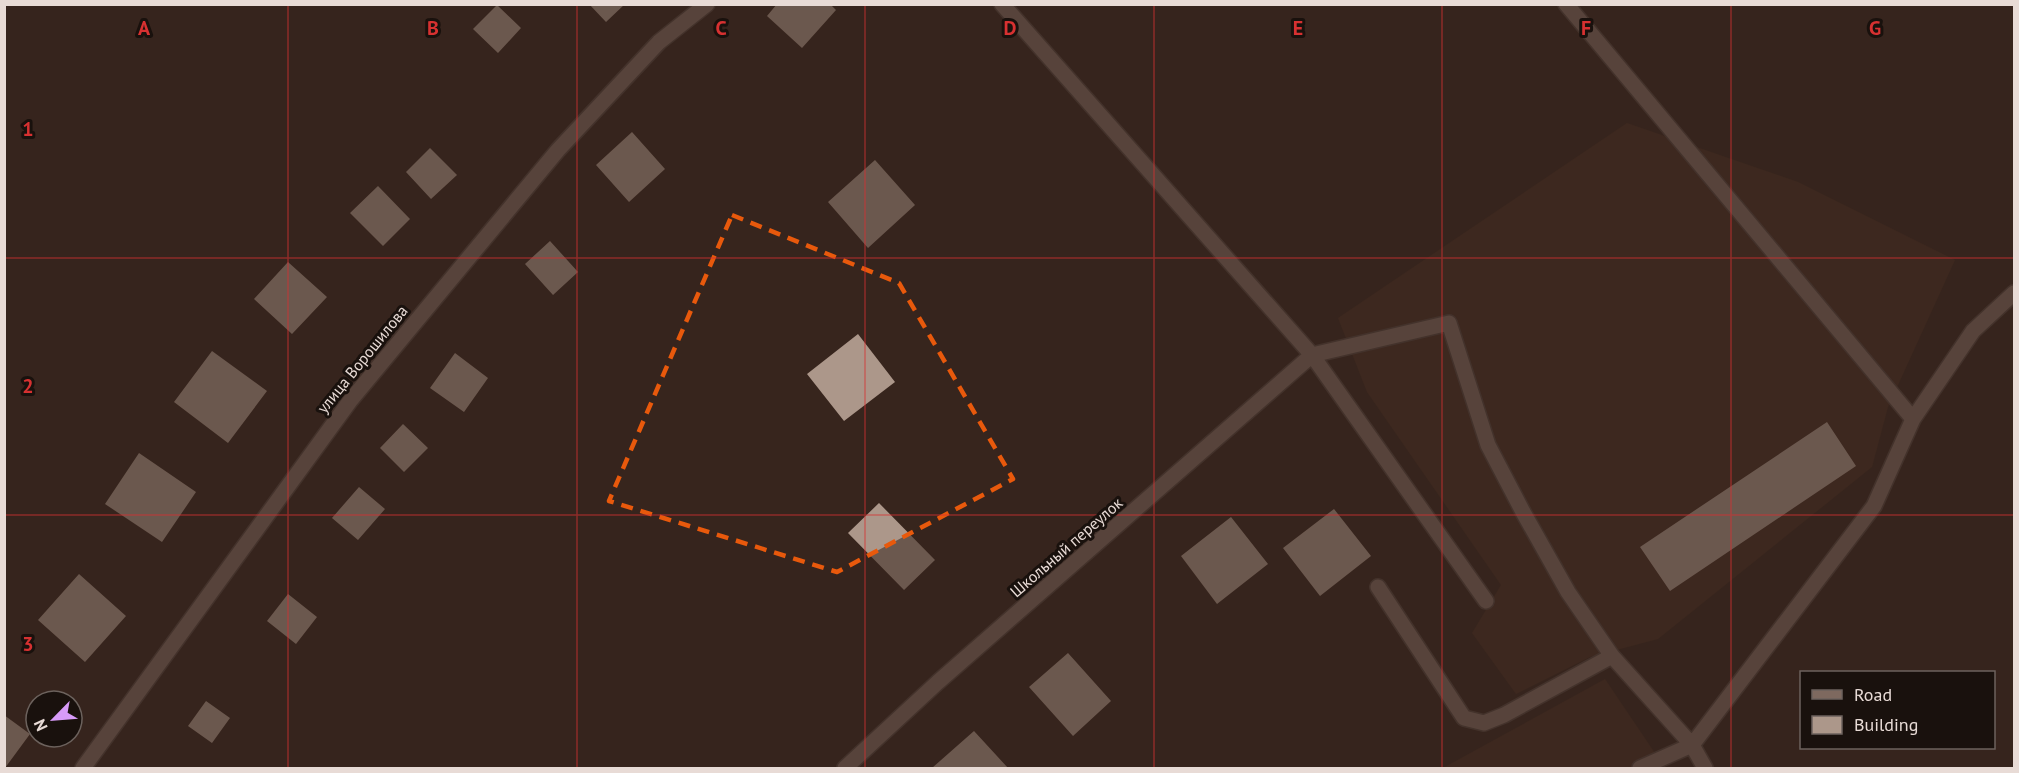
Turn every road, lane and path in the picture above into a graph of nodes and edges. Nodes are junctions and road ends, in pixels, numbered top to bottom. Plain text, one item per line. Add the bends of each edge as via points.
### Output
1 (1566, 4) edge
2 (707, 5) edge
3 (1007, 6) edge
4 (2014, 293) edge
5 (1312, 355) junction
6 (1913, 419) junction
7 (1378, 587) dead end
8 (1486, 601) dead end
9 (1612, 656) junction
10 (1692, 745) junction
11 (83, 768) edge
12 (845, 768) edge
13 (1640, 768) edge
14 (1705, 768) edge

1 - 6 street
2 - 11 street, улица Ворошилова via 659,42 558,150 350,401
3 - 5 street
4 - 6 street via 1972,331
5 - 8 street
5 - 9 street via 1449,323 1488,444 1568,592
5 - 12 street, Школьный переулок
6 - 10 street via 1874,506
7 - 9 street via 1464,718 1484,723 1504,715
9 - 10 street
10 - 13 street
10 - 14 street

